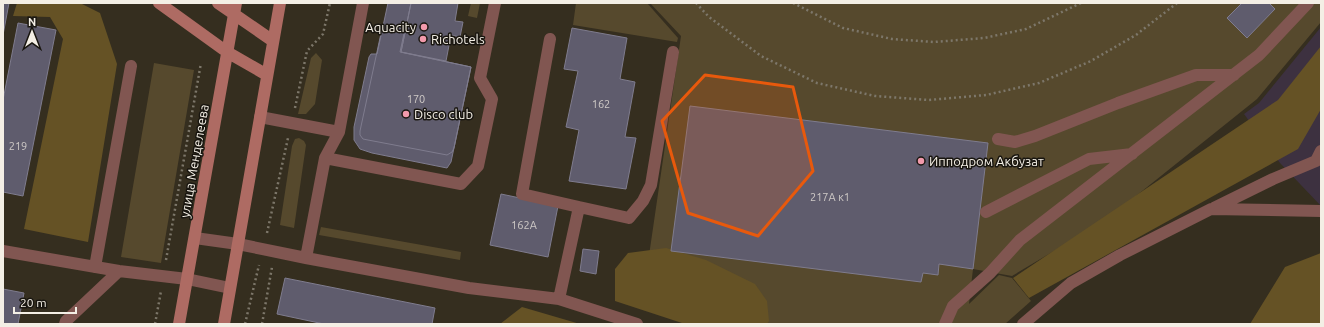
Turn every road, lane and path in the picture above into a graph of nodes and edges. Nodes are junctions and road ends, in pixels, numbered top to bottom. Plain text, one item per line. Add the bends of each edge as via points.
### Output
1 (159, 3) edge
2 (218, 3) edge
3 (280, 3) edge
4 (330, 3) edge
5 (363, 3) edge
6 (495, 3) edge
7 (696, 3) edge
8 (793, 3) edge
9 (1081, 3) edge
10 (1177, 3) edge
11 (1308, 3) edge
12 (235, 9) edge
13 (550, 39) dead end
14 (273, 41) junction
15 (227, 52) junction
16 (673, 52) dead end
17 (201, 63) dead end
18 (130, 66) dead end
19 (267, 75) junction
20 (1234, 75) junction
21 (260, 117) junction
22 (292, 123) junction
23 (339, 132) junction
24 (998, 139) dead end
25 (1321, 151) edge
26 (1132, 154) junction
27 (325, 158) junction
28 (579, 207) junction
29 (1211, 210) junction
30 (1321, 211) edge
31 (986, 212) dead end
32 (195, 238) junction
33 (238, 244) junction
34 (263, 249) junction
35 (3, 251) edge
36 (275, 252) junction
37 (306, 258) junction
38 (95, 267) junction
39 (119, 271) junction
40 (164, 276) junction
41 (187, 279) junction
42 (230, 288) junction
43 (559, 299) junction
44 (65, 324) edge
45 (155, 324) edge
46 (179, 324) edge
47 (224, 324) edge
48 (245, 324) edge
49 (262, 324) edge
50 (638, 324) edge
51 (945, 324) edge
52 (1022, 324) edge

1 - 15 main road
2 - 12 main road
3 - 14 main road
4 - 22 path via 323,34 307,51
5 - 23 lane
6 - 27 lane via 480,78 492,99 478,166 461,184
7 - 10 path via 761,56 817,83 875,96 929,100 986,95 1039,83 1091,61 1136,35
8 - 9 path via 843,28 892,39 934,42 984,38 1026,29
11 - 20 lane via 1259,55
12 - 14 main road
12 - 15 main road, улица Менделеева
13 - 28 lane via 522,194
14 - 19 main road
15 - 19 main road
15 - 32 main road, улица Менделеева
16 - 28 lane via 651,185 643,201 629,218
17 - 40 path
18 - 38 lane
19 - 21 main road
20 - 24 lane via 1196,75 1118,102 1035,136 1015,142
20 - 26 lane
21 - 22 lane
21 - 33 main road
22 - 23 lane
22 - 34 path
23 - 27 lane
25 - 29 lane via 1316,161
26 - 31 lane via 1088,159
26 - 51 lane via 1020,240 990,273 953,306
27 - 37 lane
28 - 43 lane
29 - 30 lane
29 - 52 lane via 1120,254 1071,283
32 - 33 lane
32 - 41 main road, улица Менделеева
33 - 34 lane
33 - 42 main road
34 - 36 lane
34 - 48 path
35 - 38 lane
36 - 37 lane
36 - 49 path
37 - 43 lane via 469,288
38 - 39 lane
39 - 40 lane
39 - 44 lane
40 - 41 lane
40 - 45 path
41 - 42 lane
41 - 46 main road, улица Менделеева
42 - 47 main road
43 - 50 lane

